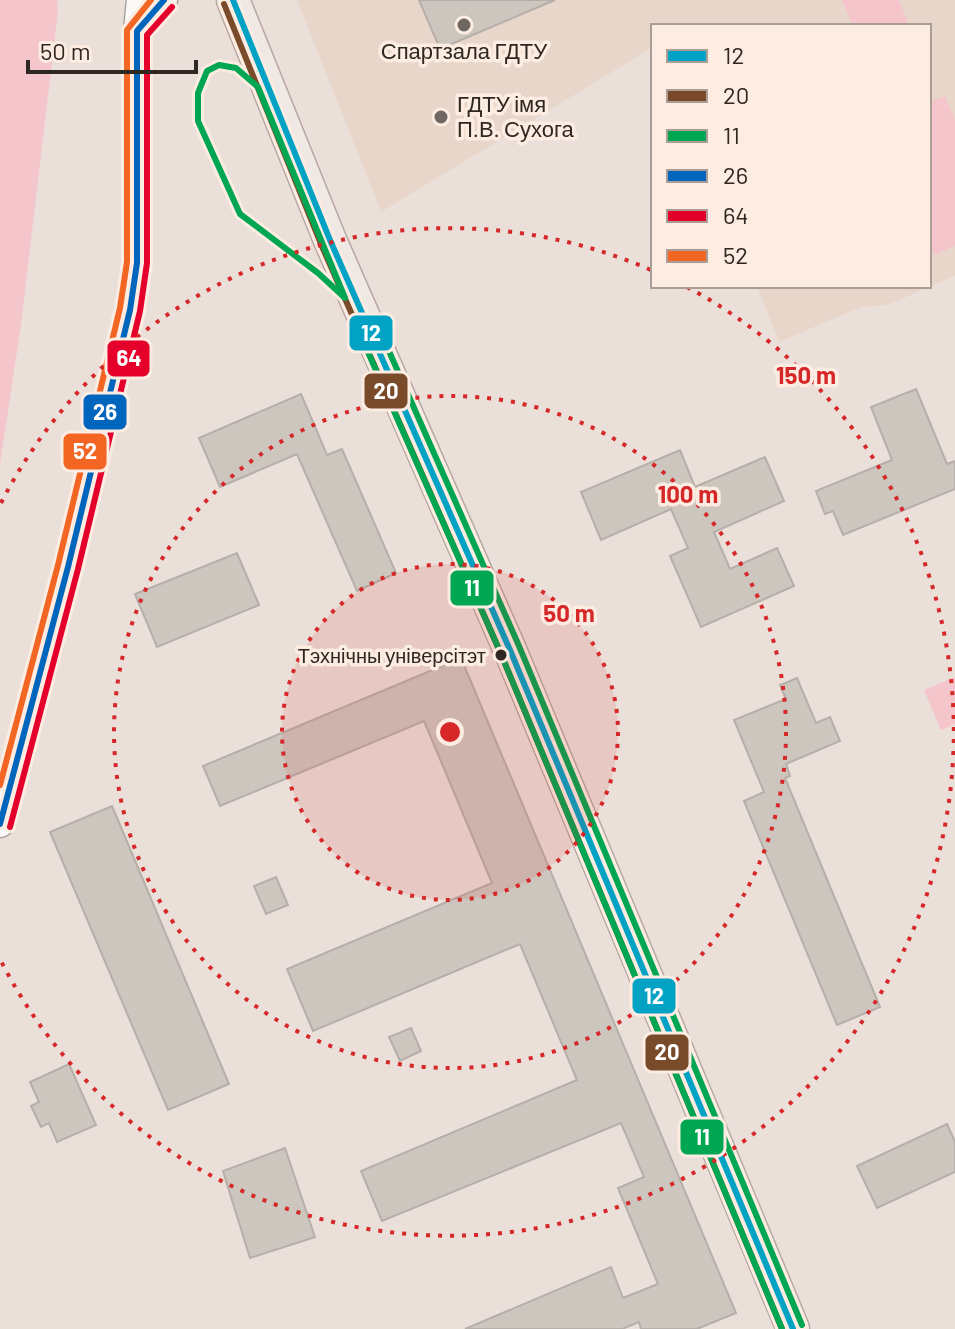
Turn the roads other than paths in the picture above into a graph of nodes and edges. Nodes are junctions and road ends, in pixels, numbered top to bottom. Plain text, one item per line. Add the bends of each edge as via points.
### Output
1 (140, 0) edge
2 (164, 0) edge
3 (233, 0) edge
4 (137, 31) junction
5 (0, 824) edge
6 (793, 1329) edge

1 - 4 street
2 - 4 street
3 - 6 main road
4 - 5 street via 137,263 130,310

